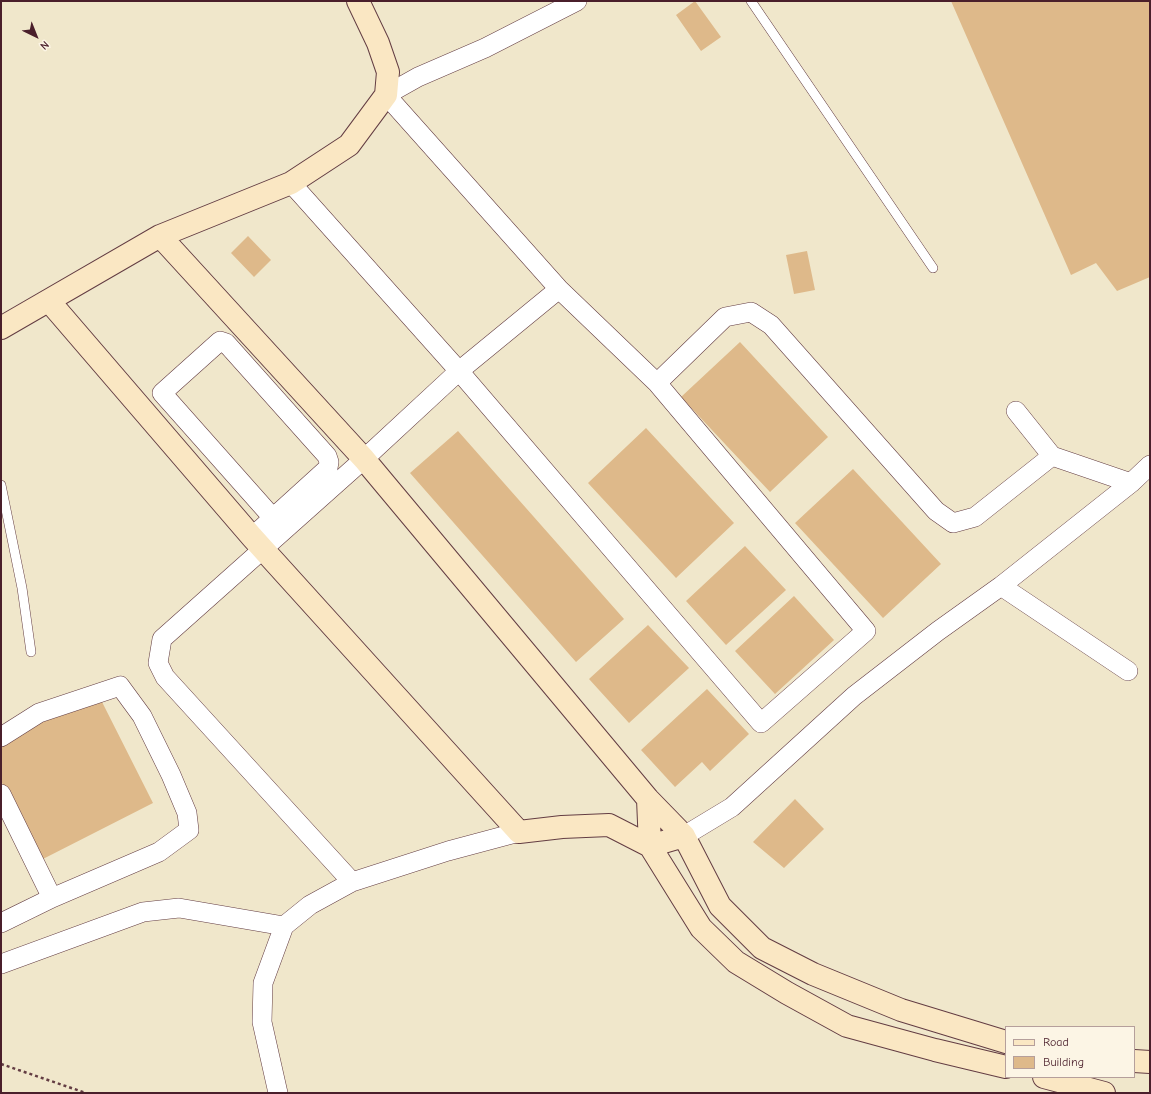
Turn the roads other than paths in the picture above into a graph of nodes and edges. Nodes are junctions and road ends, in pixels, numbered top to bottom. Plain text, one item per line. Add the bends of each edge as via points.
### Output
1 (358, 1) edge
2 (577, 1) edge
3 (751, 1) edge
4 (386, 95) junction
5 (291, 183) junction
6 (160, 236) junction
7 (933, 268) dead end
8 (559, 289) junction
9 (49, 301) junction
10 (1, 328) edge
11 (459, 371) junction
12 (657, 383) junction
13 (1016, 411) dead end
14 (1052, 456) junction
15 (364, 459) junction
16 (1150, 465) edge
17 (1131, 482) junction
18 (1, 485) edge
19 (273, 518) junction
20 (257, 543) junction
21 (1001, 586) junction
22 (31, 652) dead end
23 (1128, 671) dead end
24 (1, 737) edge
25 (1, 794) edge
26 (648, 799) junction
27 (519, 832) junction
28 (684, 836) junction
29 (650, 846) junction
30 (352, 882) junction
31 (52, 898) junction
32 (1, 923) edge
33 (284, 926) junction
34 (1, 964) edge
35 (1005, 1042) edge
36 (1135, 1060) edge
37 (1150, 1062) edge
38 (1005, 1067) edge
39 (1048, 1078) edge
40 (278, 1093) edge
41 (1104, 1093) edge

1 - 4 street via 378,43 388,72
2 - 4 street via 485,48 418,77
3 - 7 lane
4 - 5 street via 349,145
4 - 8 street
5 - 6 street
5 - 11 street
6 - 9 street
6 - 15 street
8 - 11 street
8 - 12 street
9 - 10 street
9 - 20 street
11 - 12 street via 761,723 866,631
11 - 15 street
12 - 14 street via 725,317 750,312 771,325 936,511 953,523 975,517
13 - 14 street
14 - 17 street
15 - 20 street
15 - 26 street
16 - 17 street
17 - 21 street
18 - 22 lane via 22,588
19 - 19 street via 328,468 328,456 226,344 220,341 162,393
19 - 20 street
20 - 27 street
20 - 30 street via 162,638 158,663 165,677
21 - 23 street
21 - 28 street via 854,696 732,807
24 - 31 street via 39,713 120,686 142,716 187,813 189,830 159,852
25 - 31 street
26 - 28 street
26 - 29 street
27 - 29 street via 562,827 609,826
27 - 30 street via 448,851
28 - 29 street
28 - 35 street via 720,906 762,948 813,974 901,1010
29 - 38 street via 701,928 742,966 847,1026
30 - 33 street via 310,905
31 - 32 street
33 - 34 street via 179,908 143,912
33 - 40 street via 263,983 262,1022
36 - 37 street
39 - 41 street

